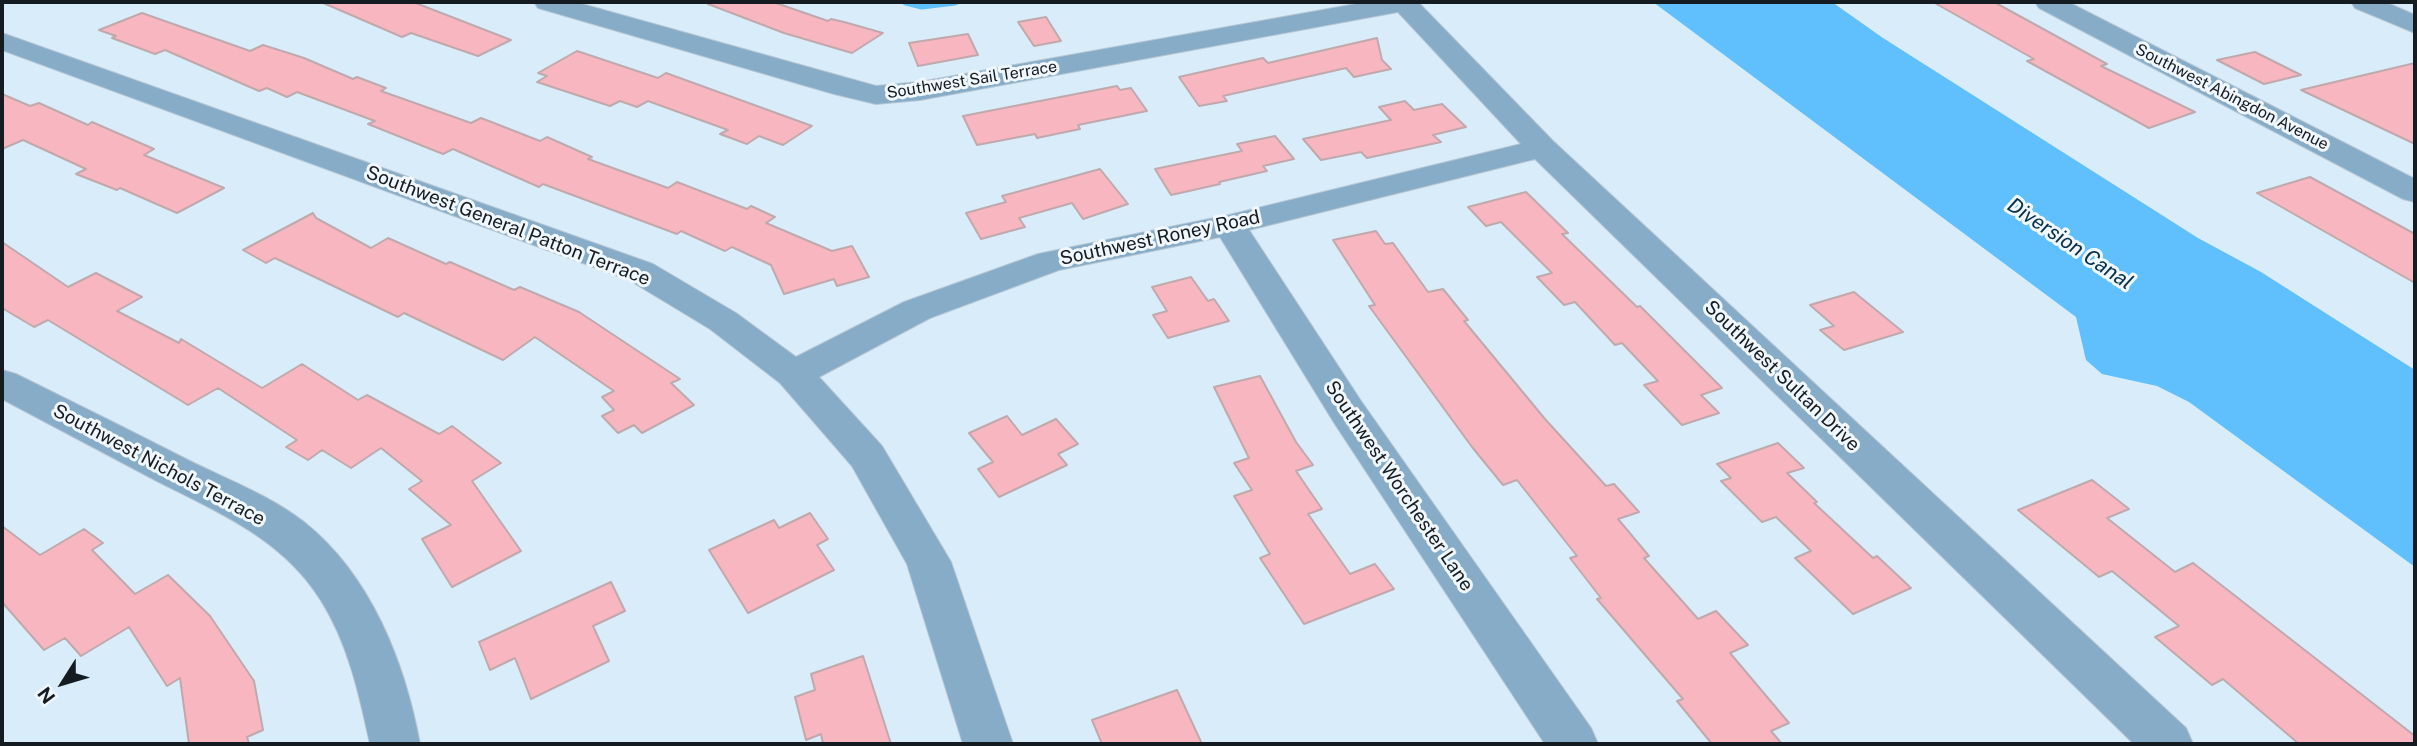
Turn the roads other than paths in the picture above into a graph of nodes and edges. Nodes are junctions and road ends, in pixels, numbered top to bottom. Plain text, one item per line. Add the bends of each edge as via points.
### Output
1 (547, 2) edge
2 (1403, 2) edge
3 (2048, 2) edge
4 (2364, 2) edge
5 (2415, 25) edge
6 (2, 41) edge
7 (1542, 148) junction
8 (2415, 192) edge
9 (1228, 225) junction
10 (794, 374) junction
11 (2, 383) edge
12 (395, 744) edge
13 (988, 744) edge
14 (1573, 744) edge
15 (2168, 744) edge

1 - 2 street, Southwest Sail Terrace via 876,95 920,91
2 - 7 street, Southwest Sultan Drive
3 - 8 street, Southwest Abingdon Avenue
4 - 5 street
6 - 10 street, Southwest General Patton Terrace via 641,272 723,321
7 - 9 street, Southwest Roney Road
7 - 15 street, Southwest Sultan Drive
9 - 10 street, Southwest Roney Road via 1050,261 917,310
9 - 14 street, Southwest Worchester Lane via 1347,411
10 - 13 street, Southwest General Patton Terrace via 867,456 929,562
11 - 12 street, Southwest Nichols Terrace via 260,514 305,550 351,609 372,652 387,697

